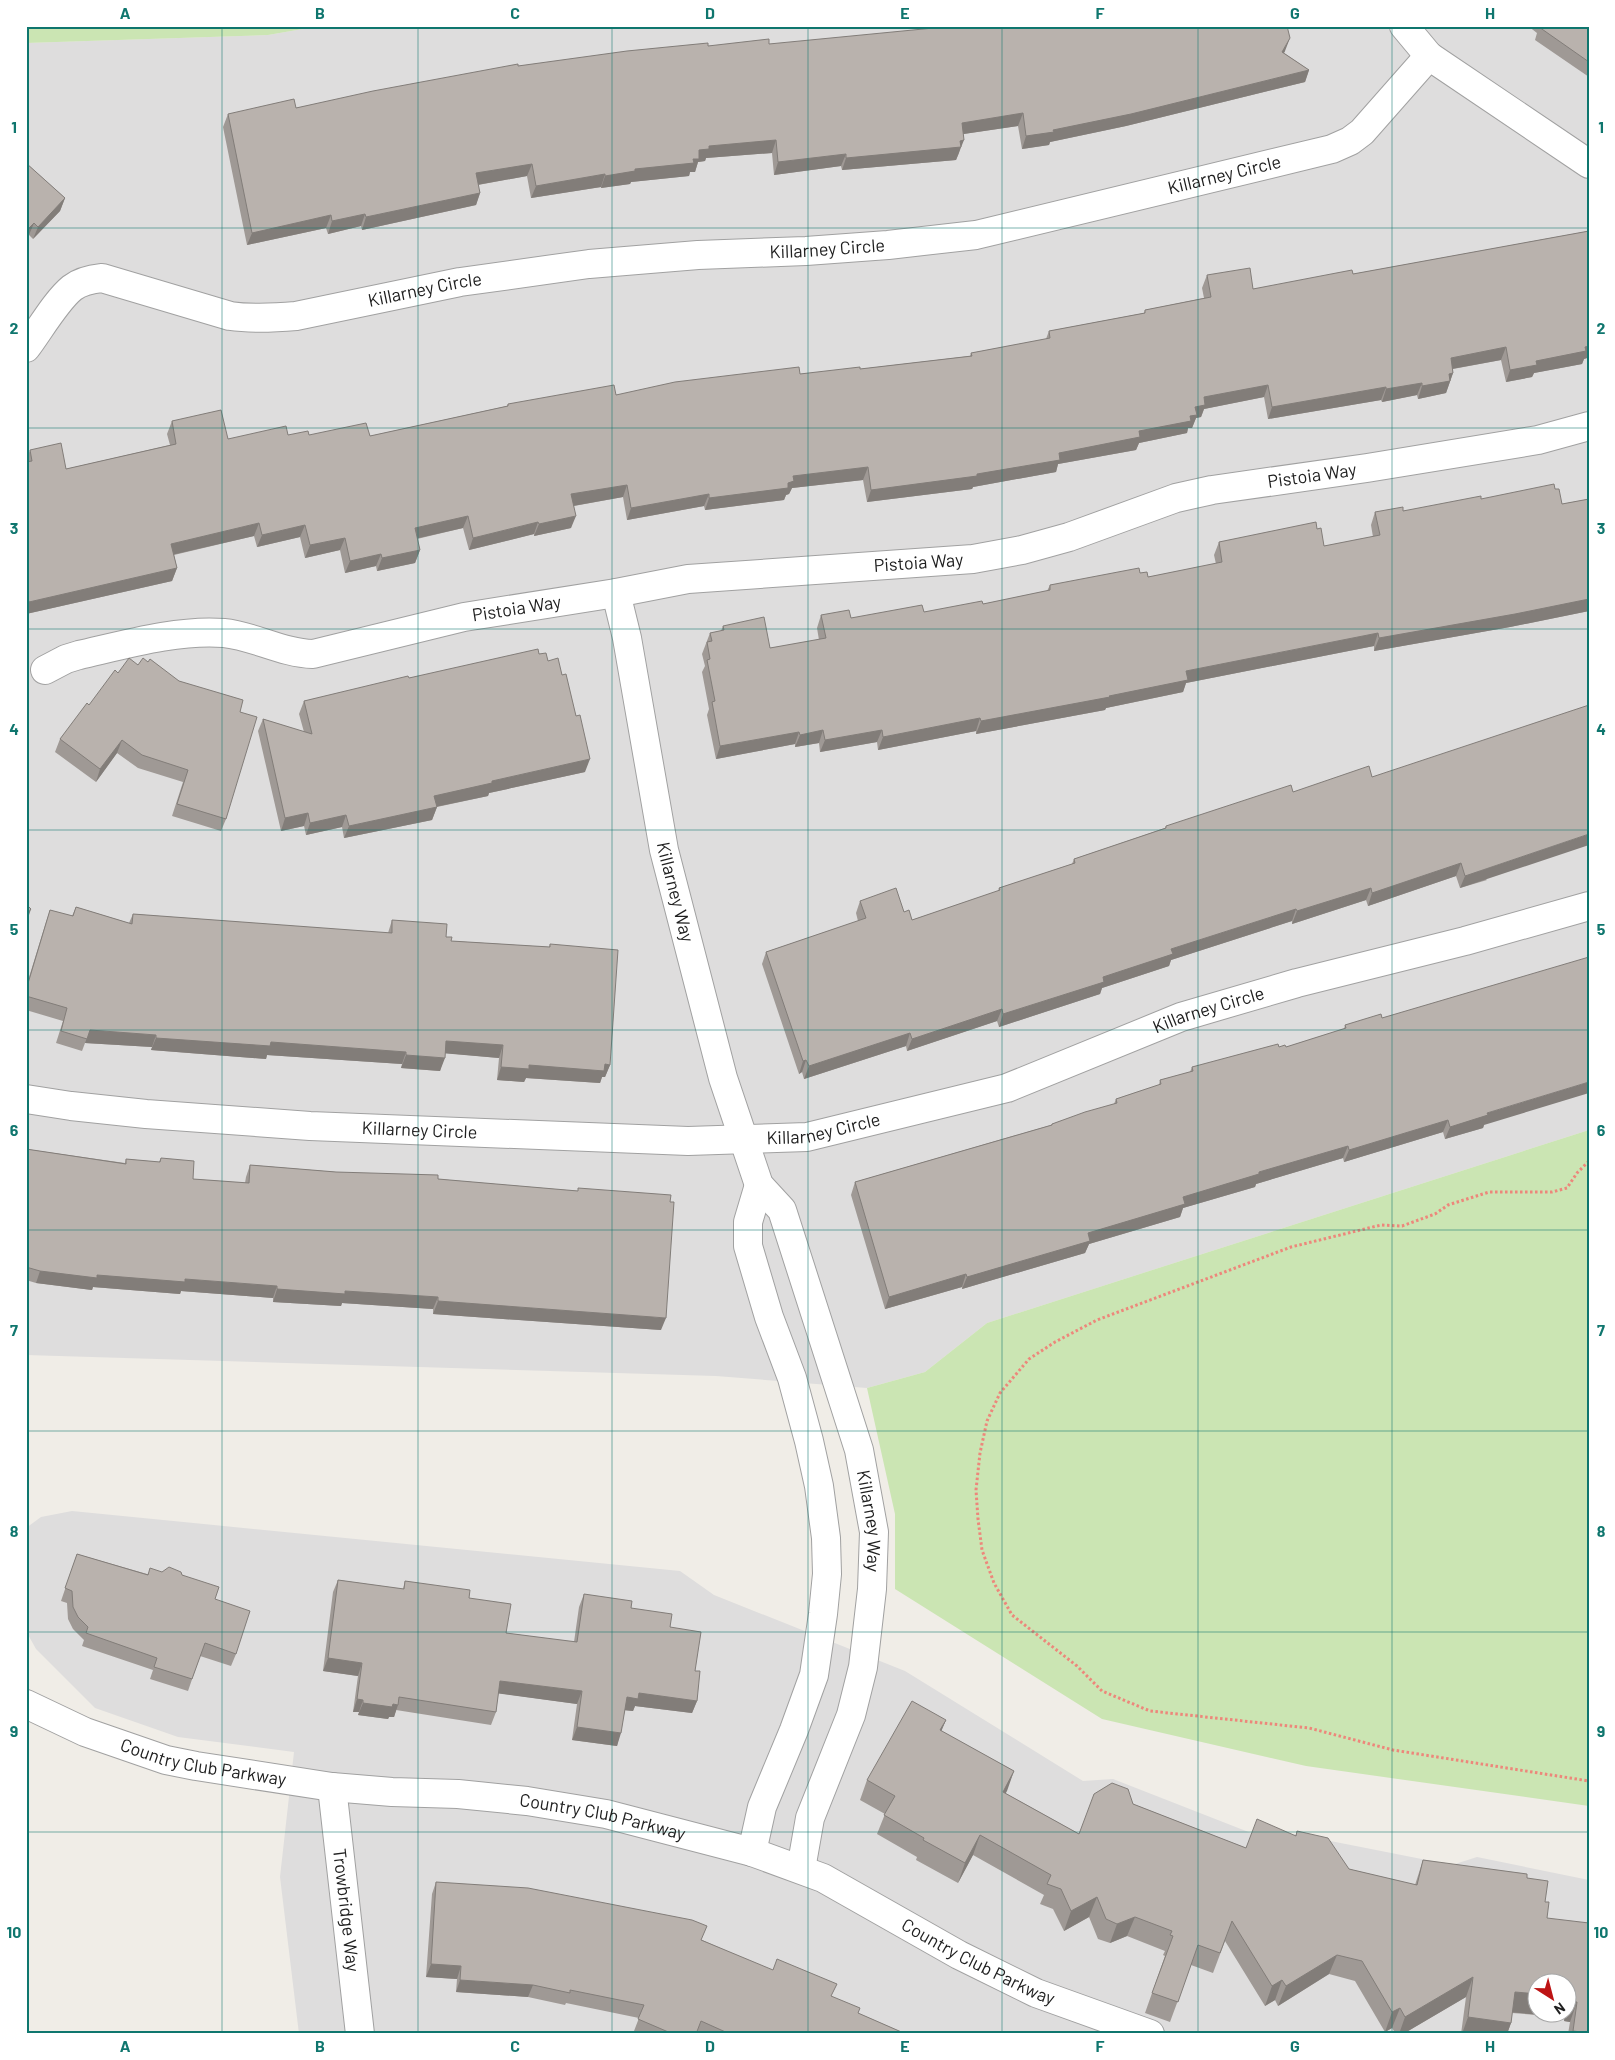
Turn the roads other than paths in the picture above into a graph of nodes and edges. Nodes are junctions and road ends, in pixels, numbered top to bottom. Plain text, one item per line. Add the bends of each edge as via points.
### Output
1 (1404, 26) edge
2 (1429, 56) junction
3 (1589, 164) edge
4 (26, 348) edge
5 (1589, 426) edge
6 (616, 593) junction
7 (45, 670) dead end
8 (1589, 906) edge
9 (26, 1099) edge
10 (743, 1139) junction
11 (759, 1185) junction
12 (26, 1704) edge
13 (332, 1787) junction
14 (752, 1852) junction
15 (801, 1869) junction
16 (360, 2034) edge
17 (1150, 2034) edge

1 - 2 street
2 - 3 street
2 - 4 street, Killarney Circle via 1362,132 1332,149 976,235 879,246 589,264 460,282 273,318 230,316 102,278 86,280 73,287
5 - 6 street, Pistoia Way via 1519,443 1212,490 1176,498 1070,537 972,559 688,578
6 - 7 street, Pistoia Way via 464,617 313,654 298,654 226,633 180,634 79,655
6 - 10 street, Killarney Way via 627,638 664,850 723,1078
8 - 10 street, Killarney Circle via 1466,941 1297,982 1181,1017 1007,1088 807,1137
9 - 10 street, Killarney Circle via 146,1114 310,1126 688,1141
10 - 11 street, Killarney Way
11 - 14 street via 748,1222 748,1246 810,1441 826,1538 827,1574 814,1675 762,1807
11 - 15 street, Killarney Way via 782,1210 859,1450 874,1532 872,1597 863,1667 850,1715 810,1818
12 - 13 street, Country Club Parkway via 85,1732 166,1760
13 - 14 street, Country Club Parkway via 527,1801 606,1814
13 - 16 street, Trowbridge Way
14 - 15 street, Country Club Parkway
15 - 17 street, Country Club Parkway via 823,1878 985,1969 1036,1993

